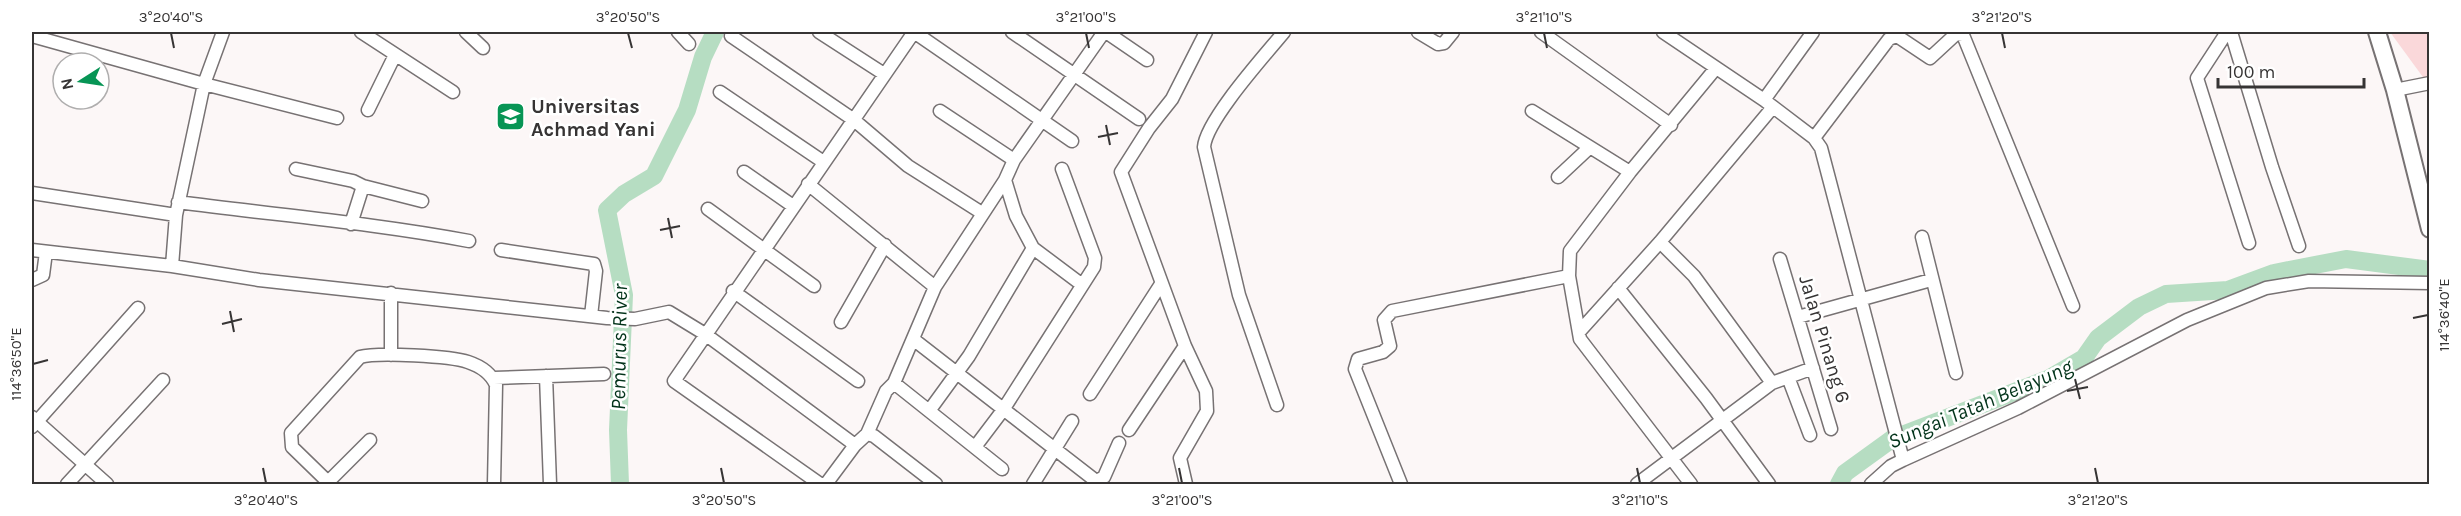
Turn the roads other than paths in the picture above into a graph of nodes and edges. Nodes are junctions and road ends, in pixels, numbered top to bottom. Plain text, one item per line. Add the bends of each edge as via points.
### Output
1 (223, 32) edge
2 (361, 32) edge
3 (466, 32) edge
4 (678, 32) edge
5 (819, 32) edge
6 (914, 32) edge
7 (1012, 32) edge
8 (1105, 32) edge
9 (1206, 32) edge
10 (1284, 32) edge
11 (1418, 32) edge
12 (1454, 32) edge
13 (1540, 32) edge
14 (1663, 32) edge
15 (1813, 32) edge
16 (2227, 32) edge
17 (2231, 32) edge
18 (2377, 32) edge
19 (32, 36) edge
20 (730, 36) dead end
21 (689, 44) dead end
22 (483, 48) dead end
23 (395, 55) junction
24 (1147, 60) dead end
25 (1716, 68) junction
26 (1074, 73) junction
27 (884, 74) junction
28 (2430, 83) edge
29 (204, 84) junction
30 (2395, 90) junction
31 (453, 92) dead end
32 (720, 92) dead end
33 (1768, 104) junction
34 (368, 110) dead end
35 (940, 111) dead end
36 (1532, 111) dead end
37 (337, 118) dead end
38 (1139, 119) dead end
39 (854, 120) junction
40 (1043, 120) junction
41 (1671, 125) junction
42 (1814, 138) junction
43 (1072, 141) dead end
44 (1589, 148) junction
45 (1014, 160) junction
46 (822, 161) junction
47 (296, 169) dead end
48 (1062, 170) dead end
49 (744, 172) dead end
50 (1630, 172) junction
51 (1558, 177) dead end
52 (1005, 180) junction
53 (808, 184) junction
54 (363, 186) junction
55 (32, 193) edge
56 (422, 201) dead end
57 (178, 202) junction
58 (793, 206) junction
59 (708, 209) dead end
60 (982, 213) junction
61 (176, 216) junction
62 (351, 224) junction
63 (2430, 229) edge
64 (1922, 237) dead end
65 (469, 241) dead end
66 (1660, 242) junction
67 (2249, 243) dead end
68 (885, 245) junction
69 (2300, 246) dead end
70 (1032, 248) junction
71 (763, 249) junction
72 (32, 250) edge
73 (501, 250) dead end
74 (46, 252) junction
75 (1780, 259) dead end
76 (172, 266) junction
77 (1569, 276) junction
78 (32, 280) edge
79 (1931, 280) junction
80 (2430, 283) edge
81 (1081, 284) junction
82 (1161, 284) junction
83 (814, 286) dead end
84 (935, 287) junction
85 (1618, 288) junction
86 (733, 291) junction
87 (391, 293) junction
88 (1863, 300) junction
89 (2073, 306) dead end
90 (138, 308) dead end
91 (591, 316) junction
92 (1798, 317) junction
93 (841, 322) dead end
94 (1579, 332) junction
95 (705, 334) junction
96 (913, 339) junction
97 (1185, 346) junction
98 (391, 355) junction
99 (1813, 368) junction
100 (604, 374) dead end
101 (956, 374) junction
102 (1956, 374) dead end
103 (546, 376) junction
104 (1788, 376) junction
105 (494, 378) junction
106 (163, 380) dead end
107 (858, 381) dead end
108 (894, 383) junction
109 (1772, 383) junction
110 (1090, 394) dead end
111 (1277, 405) dead end
112 (1003, 410) junction
113 (929, 411) junction
114 (1072, 420) dead end
115 (33, 421) edge
116 (1724, 421) junction
117 (1831, 429) dead end
118 (1129, 430) dead end
119 (867, 434) junction
120 (1810, 435) dead end
121 (370, 440) dead end
122 (1119, 443) dead end
123 (855, 445) junction
124 (975, 447) junction
125 (1054, 450) junction
126 (1902, 455) junction
127 (1672, 459) junction
128 (84, 466) junction
129 (1002, 469) dead end
130 (67, 484) edge
131 (107, 484) edge
132 (494, 484) edge
133 (550, 484) edge
134 (820, 484) edge
135 (826, 484) edge
136 (936, 484) edge
137 (1033, 484) edge
138 (1186, 484) edge
139 (1401, 484) edge
140 (1637, 484) edge
141 (1691, 484) edge
142 (1769, 484) edge
143 (1871, 484) edge

1 - 29 street
2 - 23 street
3 - 22 street
4 - 21 street
5 - 27 street
6 - 27 street
6 - 40 street
7 - 26 street
8 - 24 street
8 - 26 street
9 - 82 street via 1172,99 1121,172
10 - 111 street via 1209,130 1204,147 1239,295
11 - 12 street via 1438,44
13 - 41 street
14 - 25 street
15 - 33 street
16 - 67 street via 2198,78
17 - 69 street
18 - 30 street
19 - 29 street
20 - 39 street
23 - 31 street
23 - 34 street
25 - 33 street
25 - 41 street
26 - 38 street
26 - 40 street
27 - 39 street
28 - 30 street
29 - 37 street
29 - 57 street
30 - 63 street
32 - 46 street
33 - 42 street
33 - 66 street
35 - 45 street
36 - 44 street
39 - 46 street
39 - 60 street via 908,166
40 - 43 street
40 - 45 street
41 - 50 street
42 - 88 street via 1824,156
42 - 89 street via 1889,39 1897,36 1930,58 1956,33 1963,35
44 - 50 street
44 - 51 street
45 - 52 street
46 - 53 street
47 - 54 street
48 - 81 street via 1095,258 1094,267
49 - 58 street
50 - 77 street via 1573,246 1568,260
52 - 60 street
52 - 70 street via 1016,216
53 - 58 street
53 - 68 street
54 - 56 street
54 - 62 street
55 - 61 street
57 - 61 street
57 - 62 street
58 - 71 street
59 - 71 street
60 - 84 street
61 - 76 street
62 - 65 street via 393,226
64 - 79 street
66 - 85 street
66 - 109 street via 1694,276
68 - 84 street
68 - 93 street
70 - 81 street
70 - 101 street
71 - 83 street
71 - 86 street
72 - 74 street
73 - 91 street via 594,264
74 - 76 street
74 - 78 street via 43,274
75 - 92 street, Jalan Pinang 6
76 - 87 street via 259,280
77 - 94 street
77 - 139 street via 1392,311 1386,316 1383,320 1390,346 1358,359 1355,369
79 - 88 street
79 - 102 street
80 - 126 street via 2309,281 2266,288 2187,320 2018,408
81 - 112 street
82 - 97 street
82 - 110 street
84 - 96 street
85 - 94 street
85 - 116 street
86 - 95 street
86 - 107 street
87 - 91 street
87 - 98 street
88 - 92 street
88 - 126 street
90 - 115 street
91 - 95 street via 635,320 669,312
92 - 99 street, Jalan Pinang 6
94 - 127 street via 1584,348
95 - 123 street
95 - 134 street via 674,381
96 - 101 street
96 - 108 street
97 - 118 street
97 - 138 street via 1208,403 1180,458
98 - 105 street via 459,359
98 - 121 street via 356,360 291,433 290,440 292,447 328,482
99 - 104 street
99 - 117 street, Jalan Pinang 6
100 - 103 street
101 - 112 street
101 - 113 street
103 - 105 street
103 - 133 street
104 - 109 street
104 - 120 street
105 - 132 street
106 - 128 street
108 - 113 street
108 - 119 street via 886,390
109 - 116 street
112 - 124 street
112 - 125 street
113 - 124 street
114 - 125 street
115 - 128 street
116 - 127 street
116 - 142 street
119 - 123 street
119 - 136 street
122 - 125 street via 1099,481
123 - 135 street
124 - 129 street
125 - 137 street
126 - 143 street
127 - 140 street
127 - 141 street
128 - 130 street
128 - 131 street

